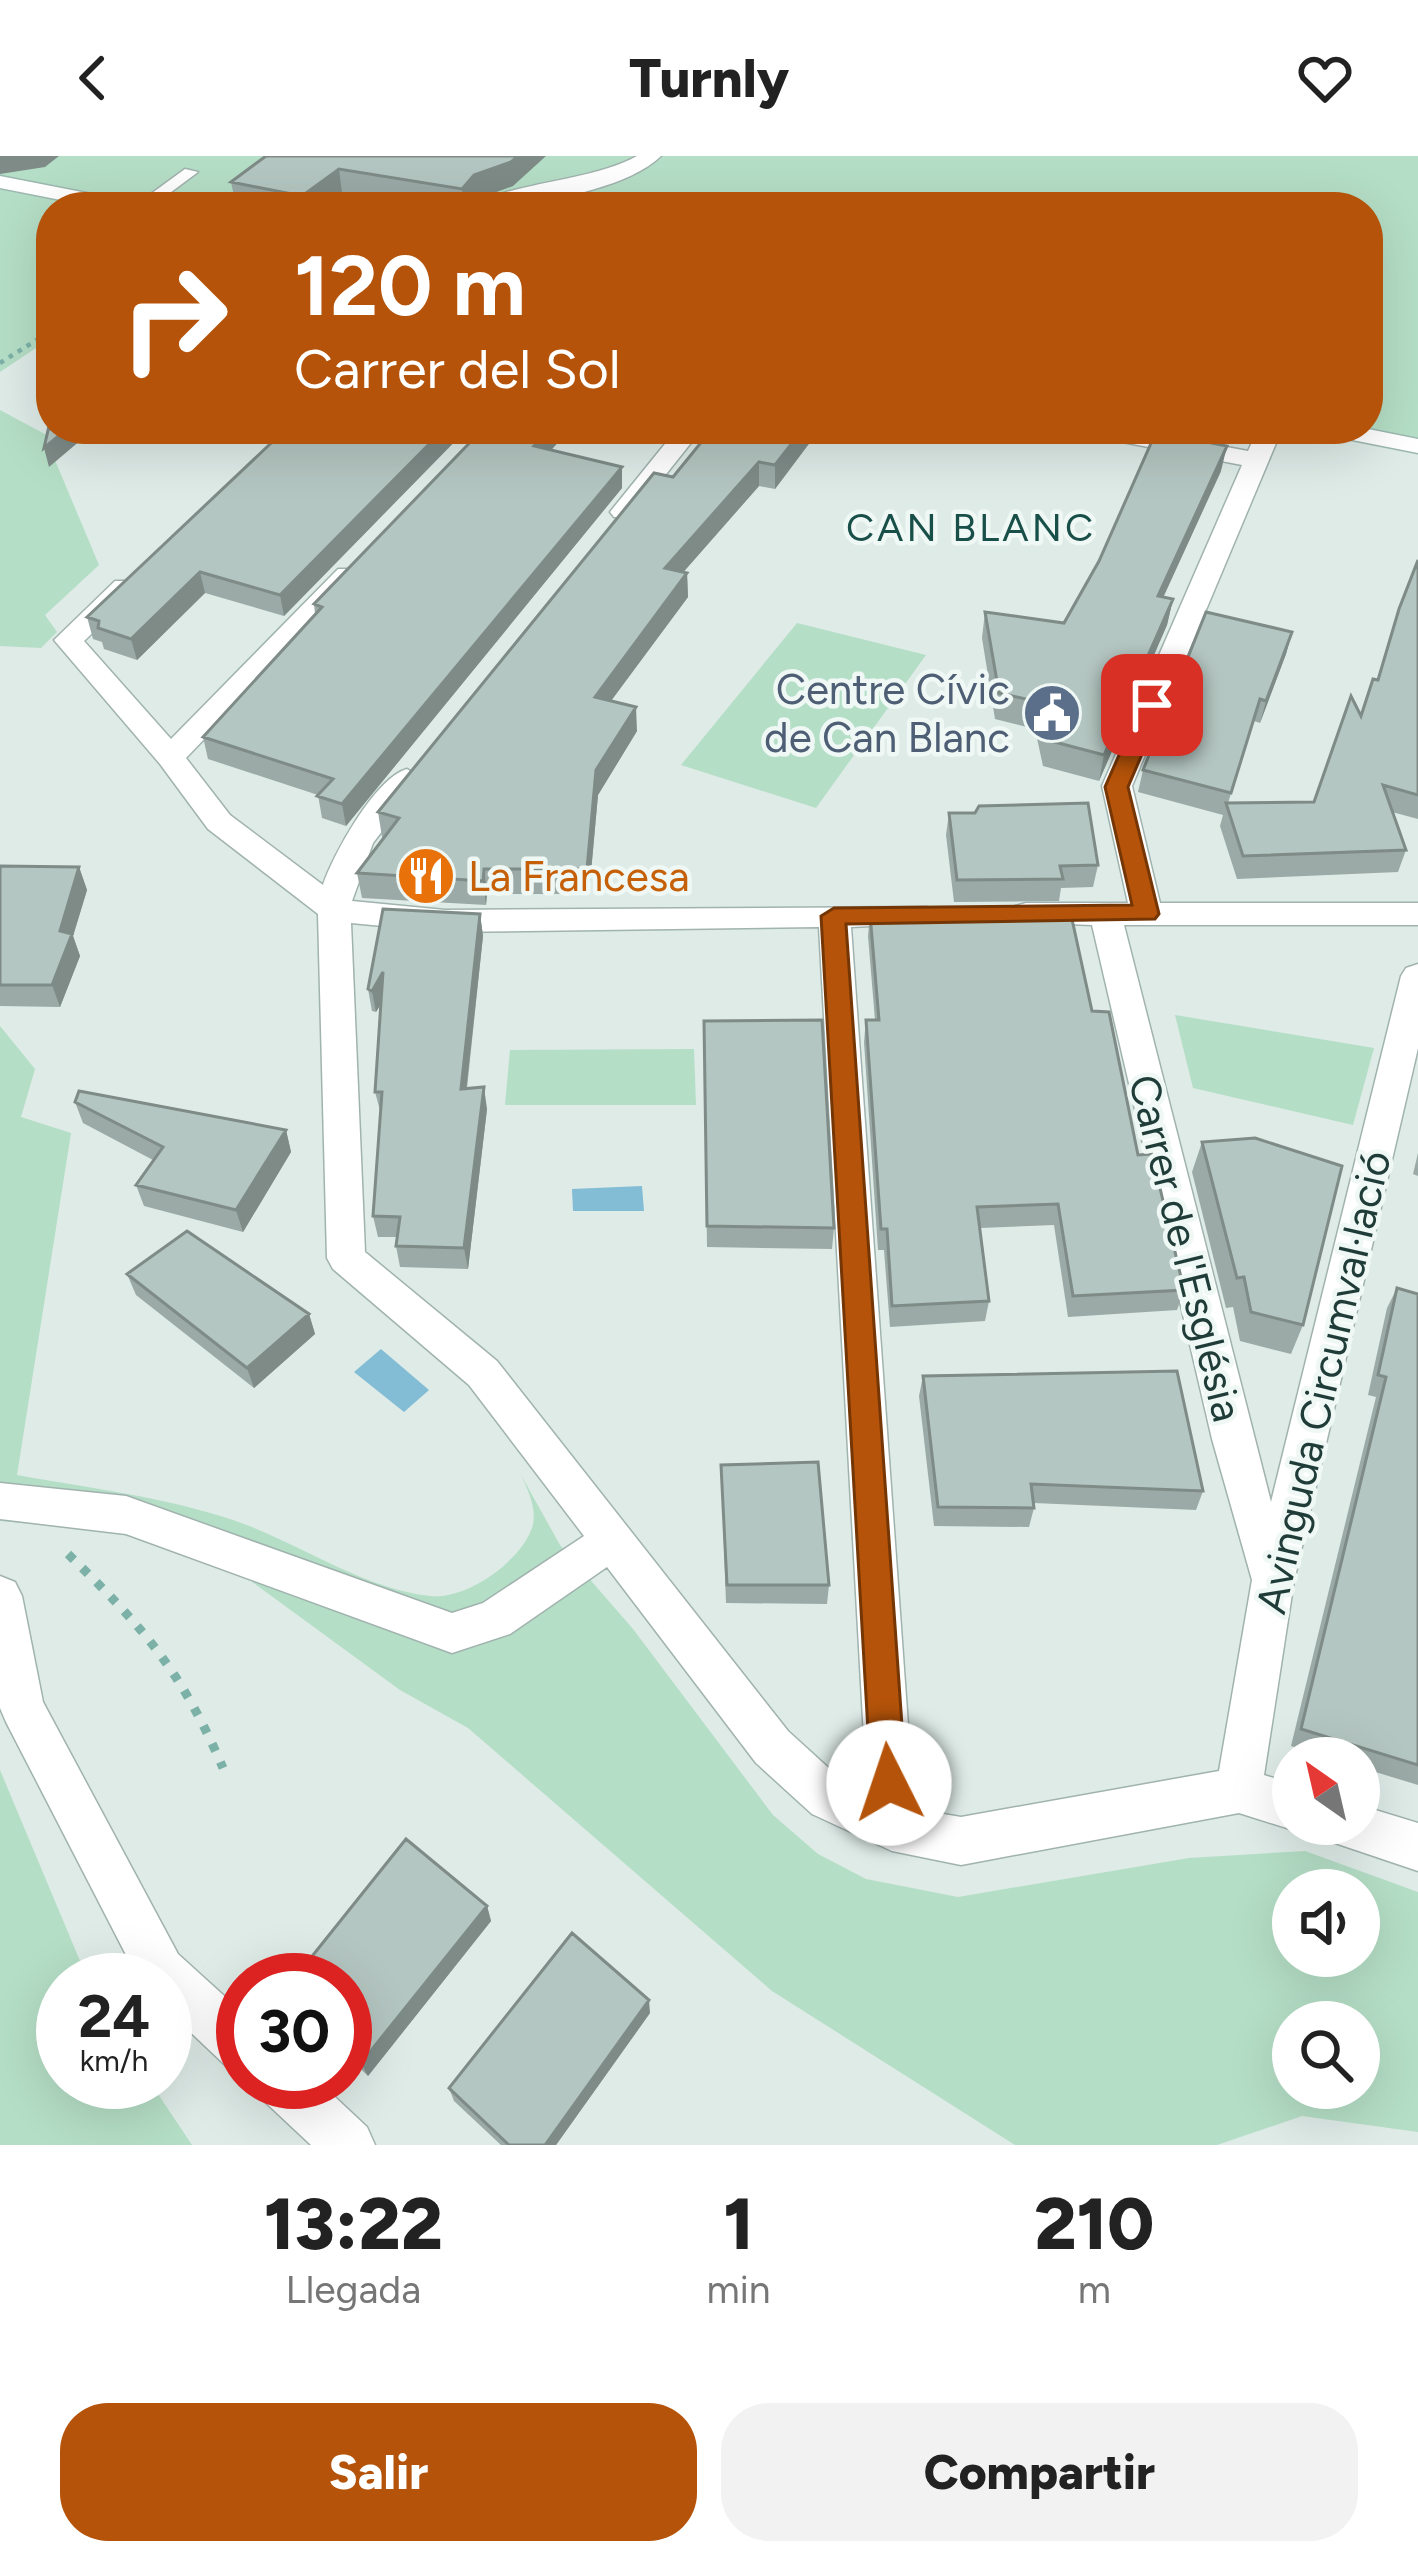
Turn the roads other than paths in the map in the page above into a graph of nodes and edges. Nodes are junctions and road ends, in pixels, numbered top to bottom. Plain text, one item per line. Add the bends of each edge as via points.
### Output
1 (651, 156) edge
2 (190, 172) dead end
3 (0, 182) edge
4 (51, 192) edge
5 (163, 192) edge
6 (528, 192) edge
7 (1383, 439) edge
8 (678, 444) edge
9 (1171, 444) edge
10 (1263, 444) edge
11 (1418, 446) edge
12 (1256, 460) junction
13 (602, 538) edge
14 (365, 556) edge
15 (155, 559) edge
16 (426, 755) edge
17 (170, 757) junction
18 (334, 910) junction
19 (1105, 913) junction
20 (992, 914) edge
21 (1146, 914) junction
22 (1418, 914) edge
23 (947, 915) edge
24 (834, 916) junction
25 (1418, 976) edge
26 (16, 1503) edge
27 (609, 1542) junction
28 (1273, 1581) junction
29 (0, 1596) edge
30 (1239, 1790) junction
31 (1272, 1800) edge
32 (892, 1828) junction
33 (1380, 1835) edge
34 (1418, 1847) edge
35 (216, 2022) edge
36 (311, 2109) edge
37 (350, 2145) edge

1 - 6 street via 615,175
2 - 5 lane
3 - 4 street
7 - 11 street
8 - 13 street
9 - 12 street
10 - 12 street
12 - 21 street via 1117,787
14 - 17 street
15 - 17 street via 68,640
16 - 18 street via 352,846
17 - 18 street via 219,822
18 - 24 street via 446,921
18 - 27 street via 346,1258 483,1373
19 - 20 street
19 - 21 street
19 - 28 street, Carrer de l'Església
21 - 22 street
23 - 24 street
24 - 32 street
25 - 28 street, Avinguda Circumval·lació
26 - 27 street via 126,1515 452,1633 495,1620
27 - 32 street via 772,1747 828,1798
28 - 30 street, Avinguda Circumval·lació
29 - 35 street via 22,1707 161,1971
30 - 31 street
30 - 32 street via 962,1840
33 - 34 street
36 - 37 street

